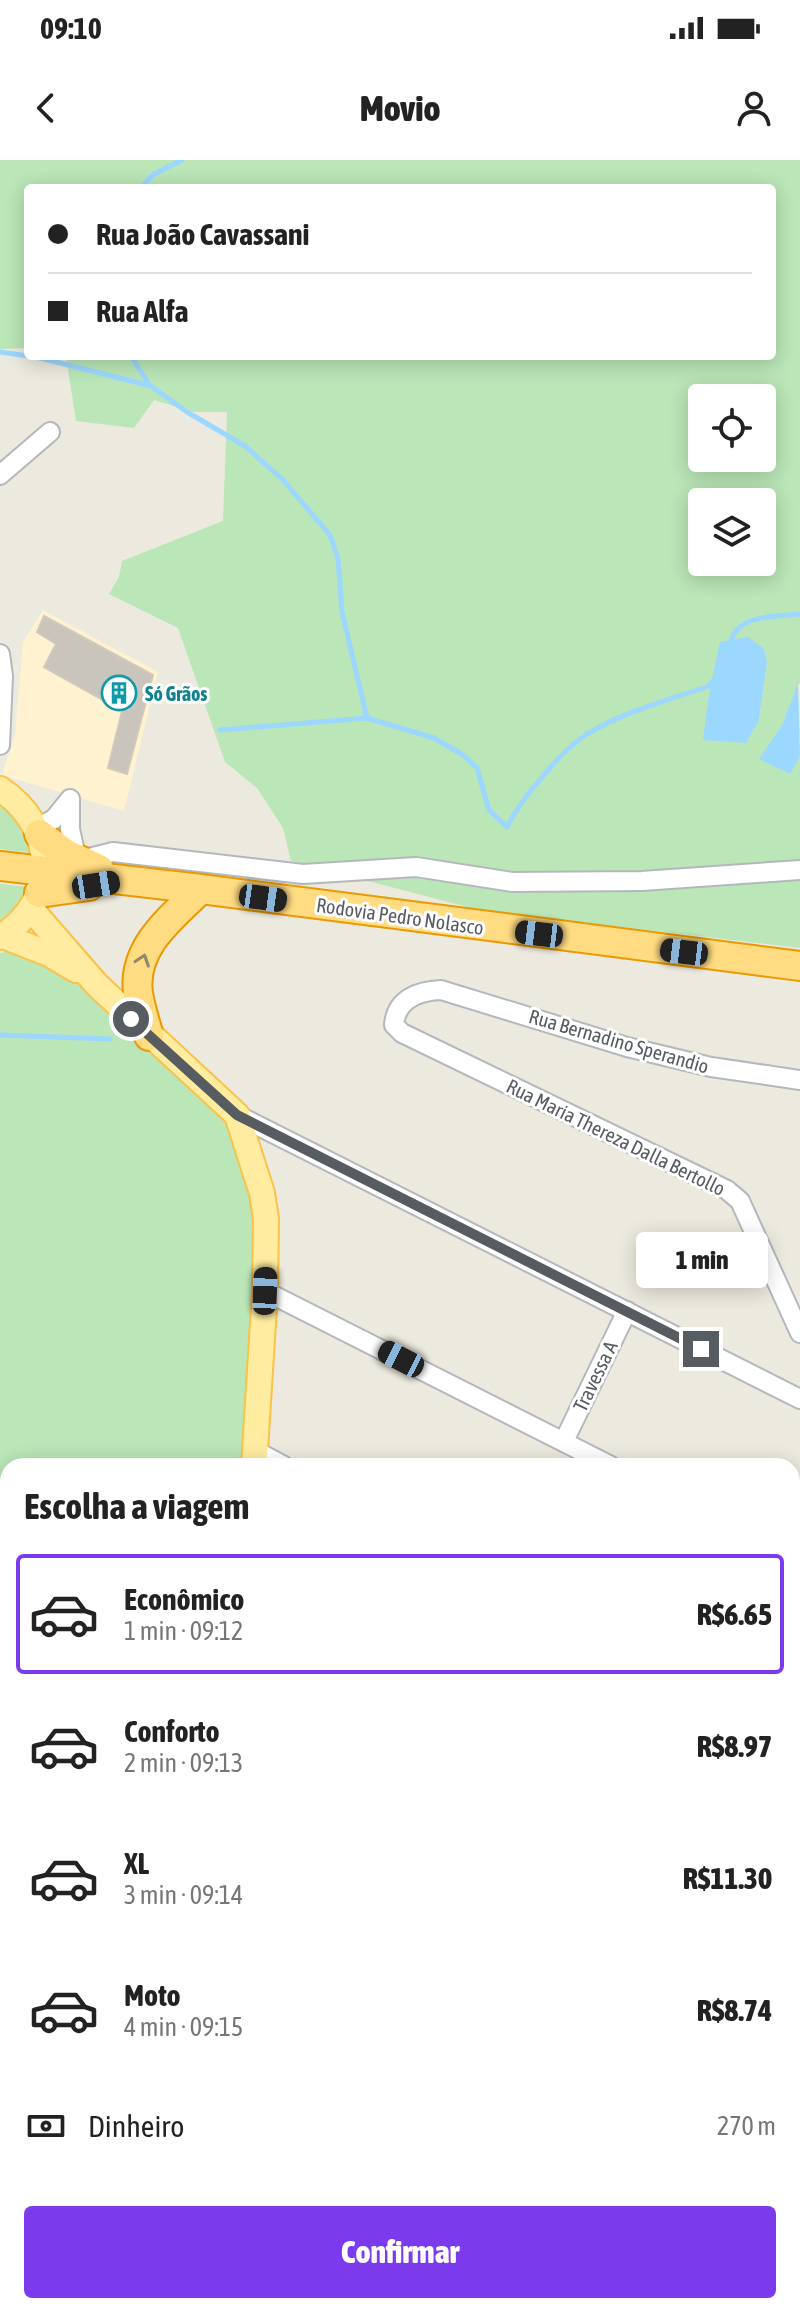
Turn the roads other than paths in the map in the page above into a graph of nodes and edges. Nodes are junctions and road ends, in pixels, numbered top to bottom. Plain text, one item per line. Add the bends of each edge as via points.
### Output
1 (50, 432) dead end
2 (0, 475) edge
3 (0, 654) edge
4 (0, 745) edge
5 (0, 789) edge
6 (38, 831) junction
7 (77, 861) junction
8 (0, 866) edge
9 (800, 870) edge
10 (126, 880) junction
11 (201, 889) junction
12 (38, 891) junction
13 (1, 937) edge
14 (800, 966) edge
15 (97, 985) junction
16 (441, 990) joint
17 (149, 1036) junction
18 (800, 1080) edge
19 (237, 1115) junction
20 (265, 1291) junction
21 (627, 1311) junction
22 (800, 1333) edge
23 (800, 1399) edge
24 (564, 1441) junction
25 (255, 1458) edge
26 (596, 1458) edge

1 - 2 street
3 - 4 street
5 - 6 main road via 15,799
6 - 7 highway
6 - 7 street via 70,799
6 - 12 main road
7 - 9 street via 113,852 303,874 416,867 512,882 642,881
7 - 10 highway
8 - 12 highway, Rodovia Pedro Nolasco
10 - 11 highway, Rodovia Pedro Nolasco
10 - 12 highway, Rodovia Pedro Nolasco
11 - 14 highway, Rodovia Pedro Nolasco
17 -> 11 highway via 138,992 140,964 155,935
12 - 13 main road via 19,924
12 - 15 main road
13 - 15 main road via 49,954
15 - 17 main road
16 - 18 street, Rua Bernadino Sperandio via 638,1050
16 - 22 street, Rua Maria Thereza Dalla Bertollo via 415,994 401,1005 394,1025 727,1190 740,1201
17 - 19 main road
19 - 20 main road via 262,1193
19 - 21 street
20 - 24 street
20 - 25 main road
21 - 23 street
21 - 24 street, Travessa A
24 - 26 street

